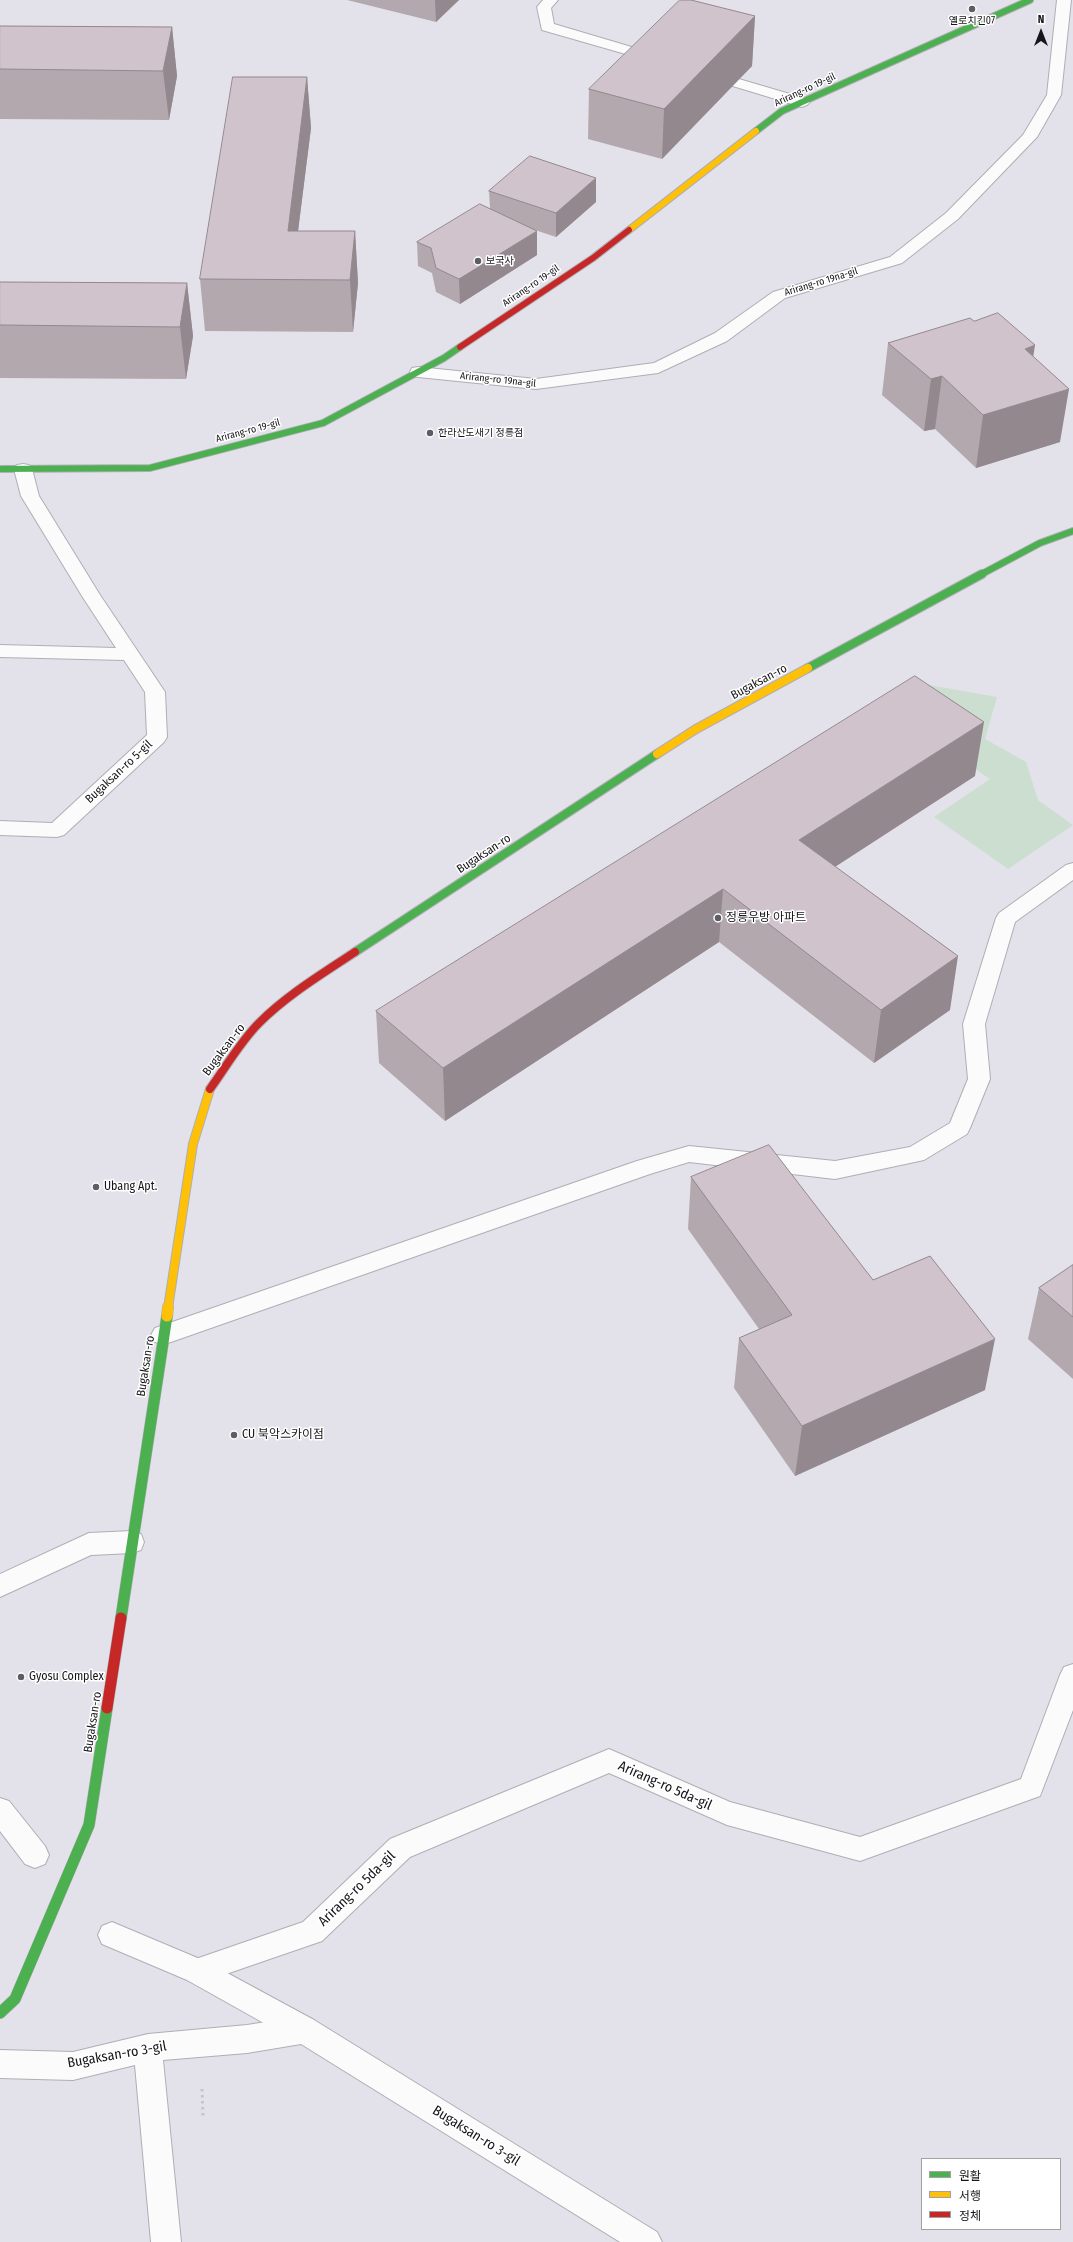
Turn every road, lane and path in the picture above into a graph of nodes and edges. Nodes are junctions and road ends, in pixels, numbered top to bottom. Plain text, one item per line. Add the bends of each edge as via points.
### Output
1 (551, 0) edge
2 (1030, 0) edge
3 (1064, 0) edge
4 (667, 62) edge
5 (697, 71) edge
6 (802, 102) junction
7 (418, 372) junction
8 (0, 469) edge
9 (23, 469) junction
10 (1073, 530) edge
11 (0, 651) edge
12 (130, 654) junction
13 (0, 828) edge
14 (1073, 870) edge
15 (163, 1335) junction
16 (132, 1542) junction
17 (0, 1586) edge
18 (1073, 1675) edge
19 (0, 1810) edge
20 (36, 1855) dead end
21 (112, 1935) dead end
22 (197, 1971) junction
23 (0, 2013) edge
24 (304, 2030) junction
25 (148, 2048) junction
26 (0, 2064) edge
27 (202, 2087) dead end
28 (203, 2117) dead end
29 (166, 2242) edge
30 (647, 2242) edge

1 - 4 street via 544,7 547,27
2 - 6 street, Arirang-ro 19-gil
3 - 7 street, Arirang-ro 19na-gil via 1054,94 1029,137 952,216 896,260 779,295 721,337 658,368 536,384
5 - 6 street
6 - 7 street, Arirang-ro 19-gil via 782,111 593,258 444,358
7 - 9 street, Arirang-ro 19-gil via 323,424 150,468
8 - 9 street, Arirang-ro 19-gil
9 - 12 street, Bugaksan-ro 5-gil via 30,496
10 - 15 street, Bugaksan-ro via 1040,543 696,729 309,982 265,1017 207,1093 193,1144
11 - 12 street
12 - 13 street, Bugaksan-ro 5-gil via 155,692 157,737 57,830
14 - 15 street via 1006,918 974,1024 979,1080 959,1128 916,1154 835,1170 690,1154 638,1169
15 - 16 street, Bugaksan-ro
16 - 17 street via 89,1544
16 - 23 street, Bugaksan-ro via 89,1825 15,1999
18 - 22 street, Arirang-ro 5da-gil via 1031,1787 860,1849 727,1813 609,1761 400,1848 312,1932
19 - 20 street
21 - 22 street, Bugaksan-ro 3-gil
22 - 24 street, Bugaksan-ro 3-gil
24 - 25 street, Bugaksan-ro 3-gil via 247,2039
24 - 30 street, Bugaksan-ro 3-gil
25 - 26 street, Bugaksan-ro 3-gil via 74,2066
25 - 29 street
27 - 28 path

